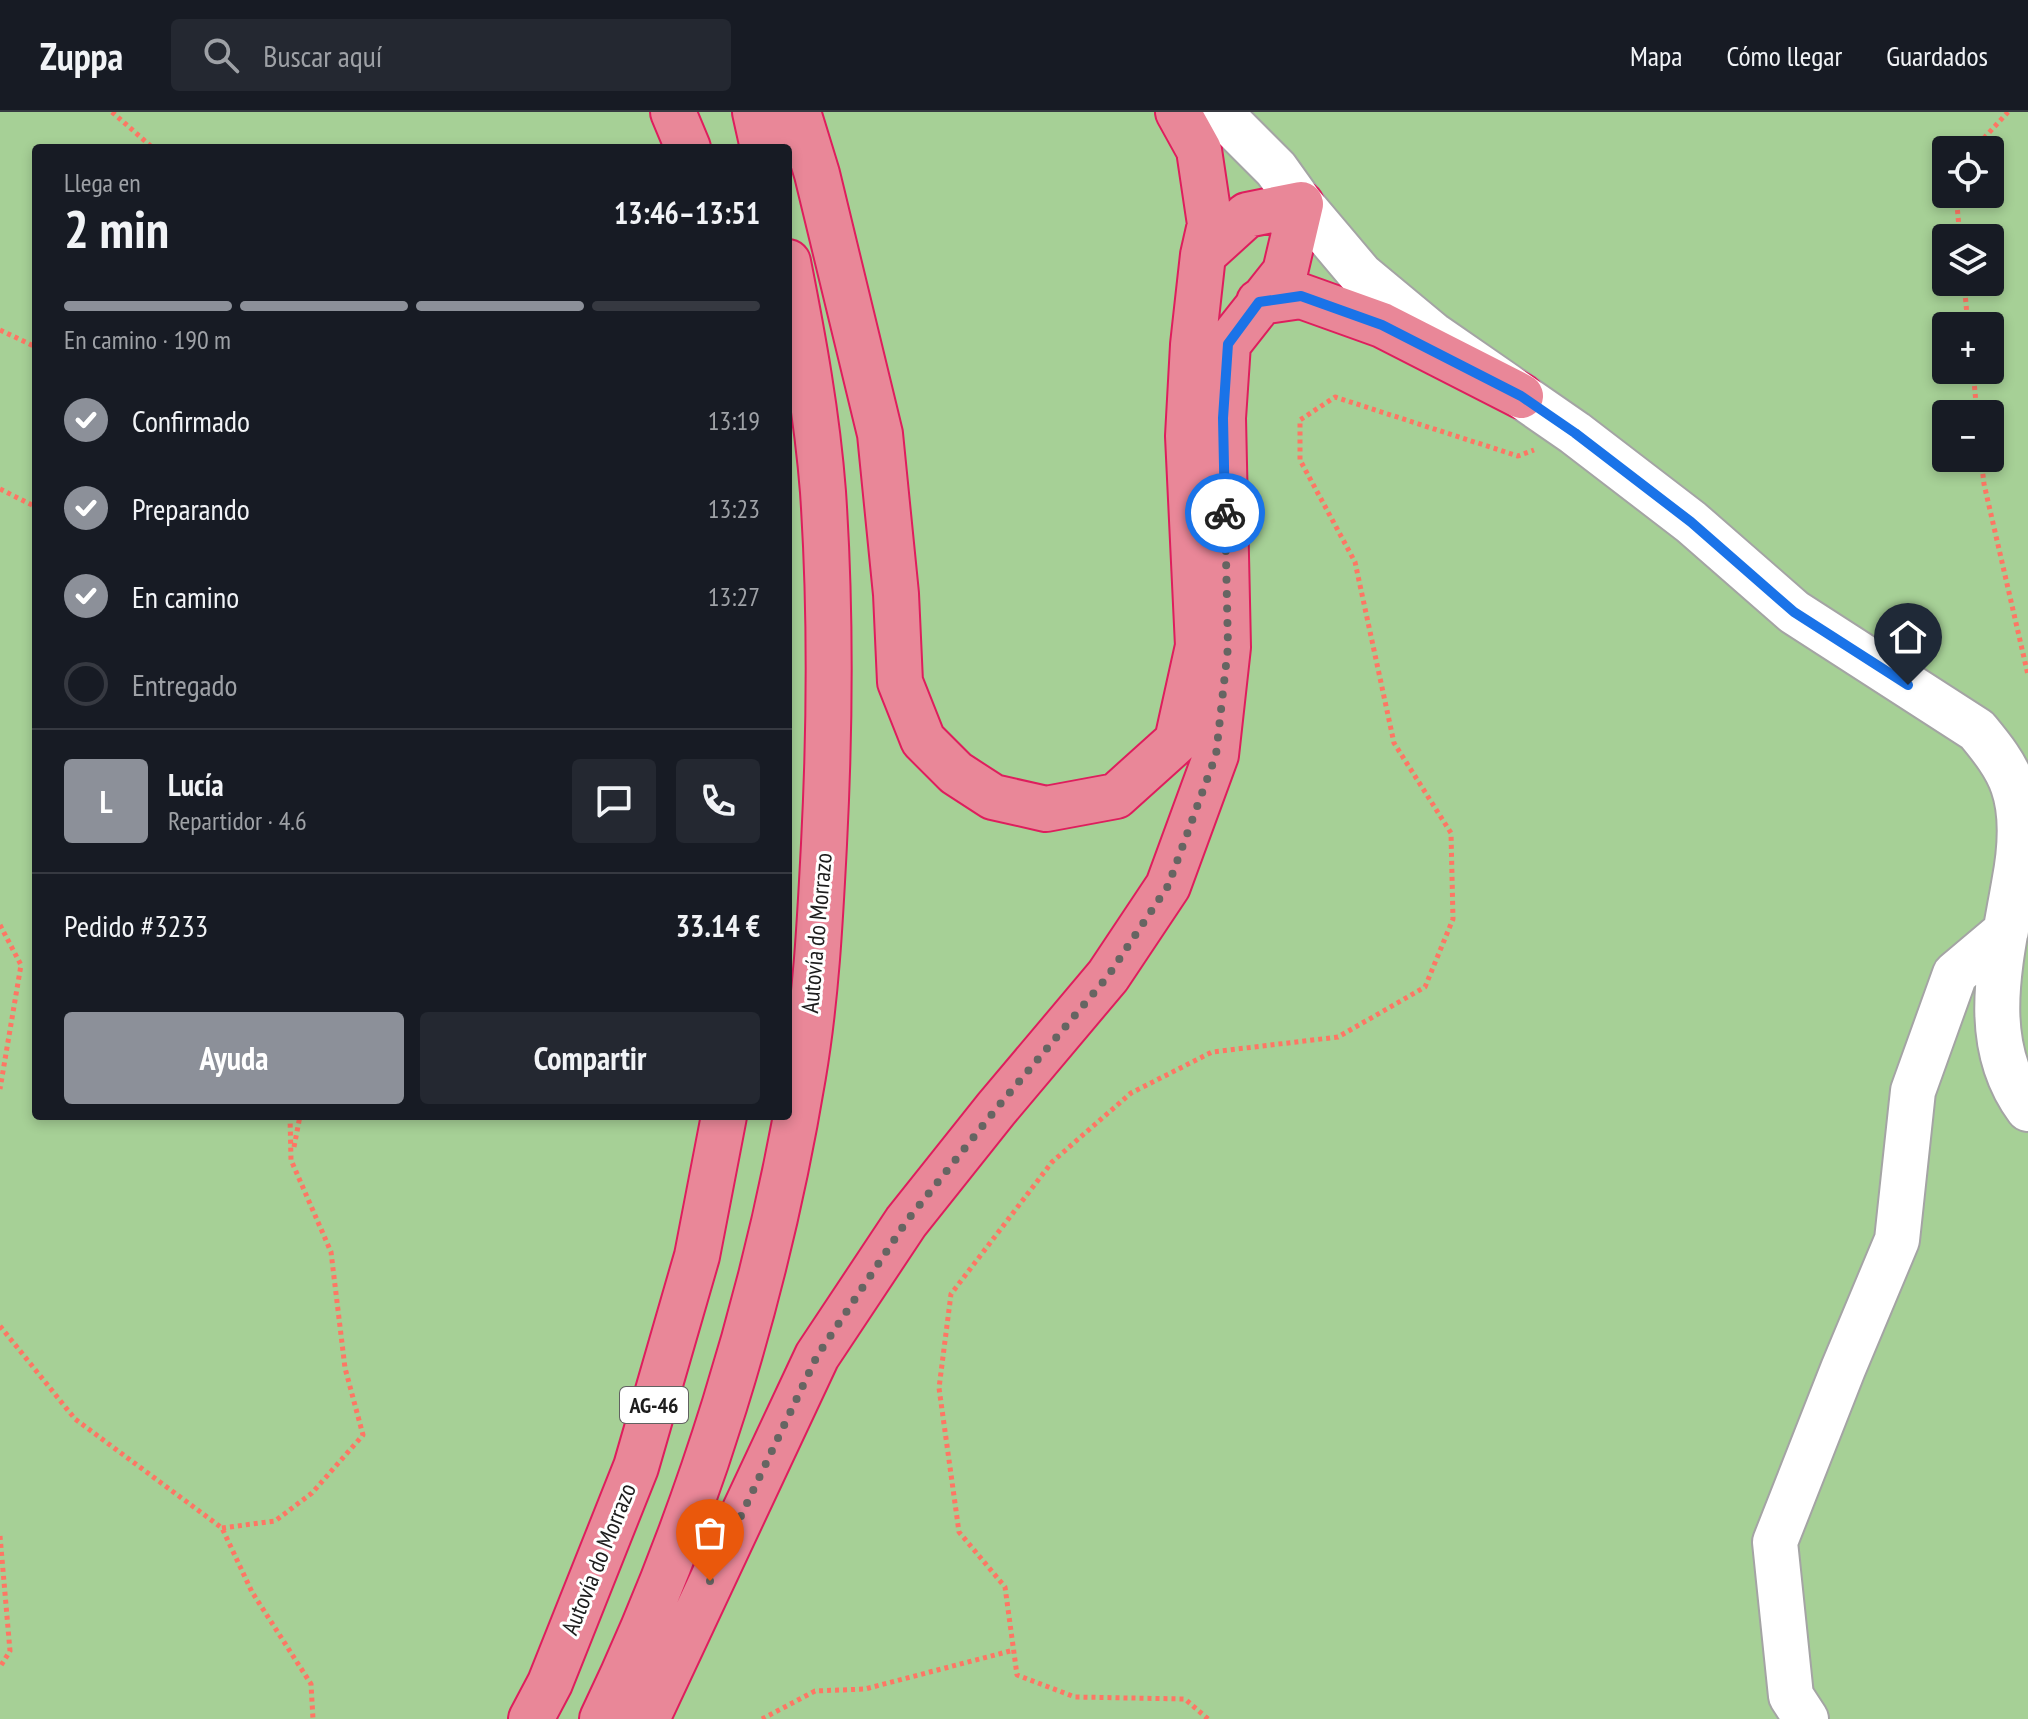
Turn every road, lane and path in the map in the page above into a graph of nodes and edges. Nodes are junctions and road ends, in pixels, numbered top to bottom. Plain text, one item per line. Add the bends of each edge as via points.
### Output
1 (112, 112) edge
2 (673, 112) edge
3 (683, 112) edge
4 (755, 112) edge
5 (798, 112) edge
6 (1178, 112) edge
7 (1219, 112) edge
8 (2008, 112) edge
9 (1986, 136) edge
10 (148, 144) edge
11 (689, 144) edge
12 (690, 144) edge
13 (762, 144) edge
14 (1301, 204) junction
15 (1203, 255) junction
16 (792, 283) edge
17 (1259, 302) junction
18 (0, 330) edge
19 (32, 345) edge
20 (1521, 396) junction
21 (1575, 433) junction
22 (1983, 472) edge
23 (0, 489) edge
24 (32, 505) edge
25 (2028, 675) edge
26 (0, 925) edge
27 (2006, 931) junction
28 (0, 1089) edge
29 (2028, 1109) edge
30 (290, 1120) edge
31 (299, 1120) edge
32 (723, 1120) edge
33 (291, 1160) junction
34 (0, 1326) edge
35 (222, 1528) junction
36 (0, 1536) edge
37 (1014, 1650) junction
38 (0, 1667) edge
39 (313, 1719) edge
40 (531, 1719) edge
41 (602, 1719) edge
42 (647, 1719) edge
43 (762, 1719) edge
44 (1208, 1719) edge
45 (1806, 1719) edge

1 - 10 path
2 - 11 highway
3 - 12 highway
4 - 13 highway
5 - 15 highway via 880,434 900,682 923,740 956,773 993,797 1046,809 1116,796 1177,741 1198,646 1188,436
6 - 15 highway via 1199,150 1210,224
7 - 14 street via 1276,169
8 - 9 path
14 - 15 highway via 1247,215
14 - 17 highway via 1285,272
14 - 20 street via 1361,275 1432,334
16 - 41 highway, Autovía do Morrazo / AG-46 via 823,489 830,650 818,956 803,1075 776,1214 721,1417 670,1560
17 - 20 highway via 1301,296 1382,325
17 - 42 highway via 1228,344 1223,418 1228,647 1216,755 1168,886 1108,976 906,1222 817,1356
18 - 19 path
20 - 21 street
21 - 27 street via 1691,522 1794,612 1977,730 2014,787 2020,823
21 - 37 path via 1518,456 1335,397 1300,420 1300,460 1355,562 1394,743 1451,833 1453,919 1425,987 1338,1037 1212,1052 1131,1093 1052,1162 951,1294 939,1388 959,1532 1005,1587
22 - 25 path
23 - 24 path
26 - 28 path via 21,965
27 - 29 street via 1997,1025 2003,1061
27 - 45 street via 1955,974 1913,1091 1897,1240 1775,1542 1791,1696
30 - 33 path
31 - 33 path
32 - 40 highway, Autovía do Morrazo / AG-46 via 697,1256 636,1467
33 - 35 path via 331,1252 345,1368 363,1435 312,1493 275,1521
34 - 35 path via 75,1419
35 - 39 path via 252,1592 311,1684
36 - 38 path via 10,1651
37 - 43 path via 865,1689 815,1691
37 - 44 path via 1017,1675 1075,1697 1185,1699

